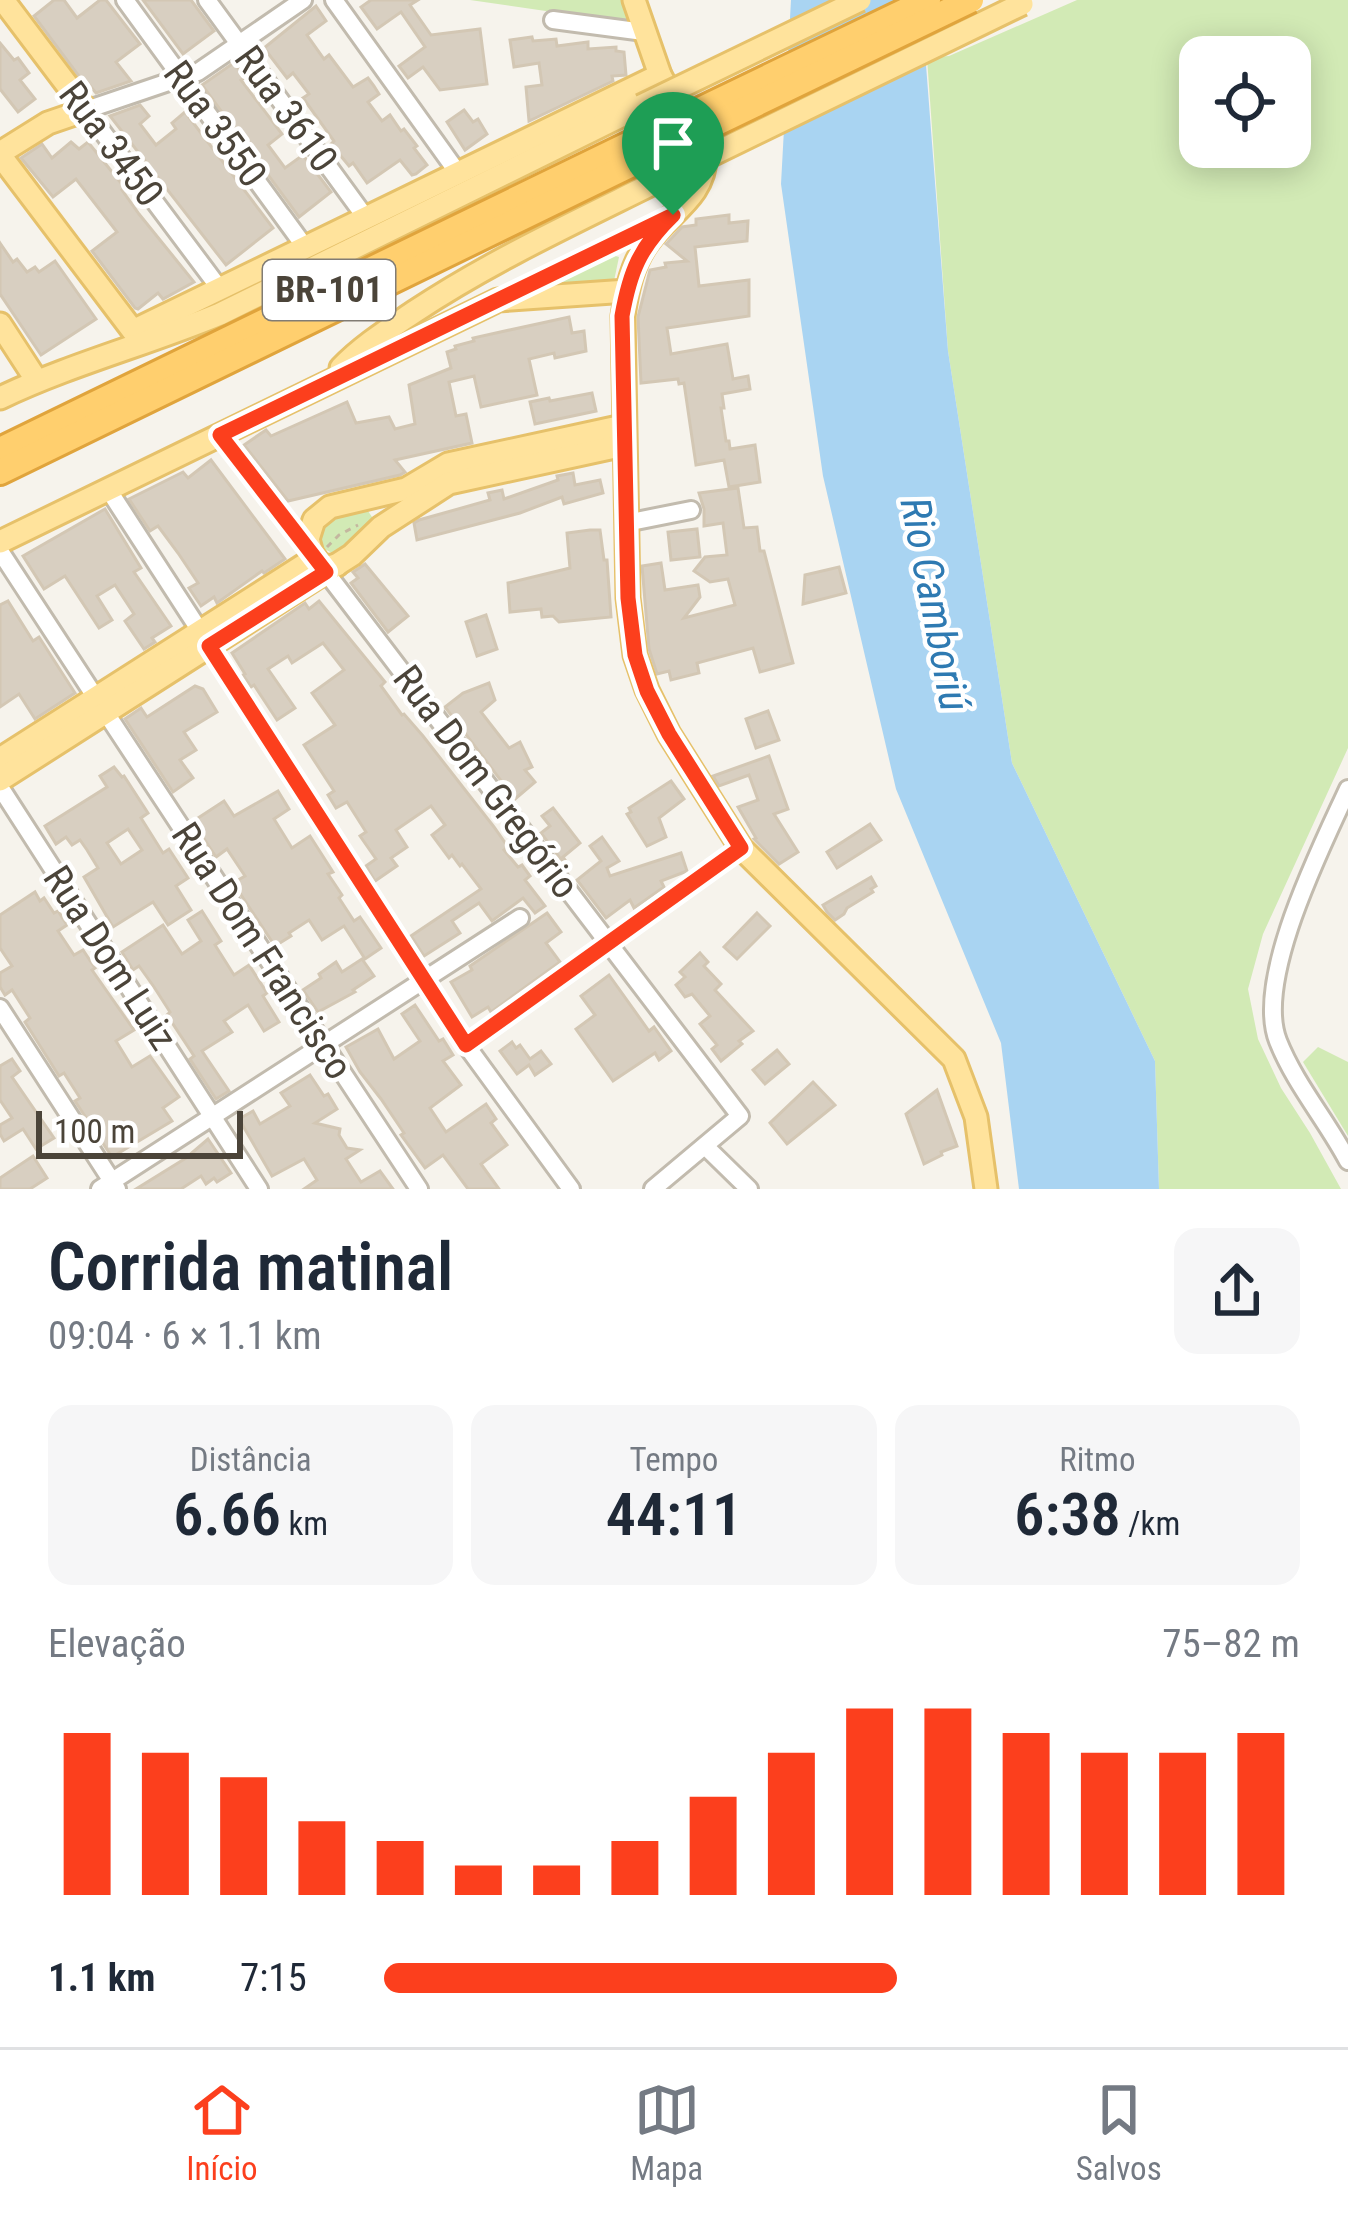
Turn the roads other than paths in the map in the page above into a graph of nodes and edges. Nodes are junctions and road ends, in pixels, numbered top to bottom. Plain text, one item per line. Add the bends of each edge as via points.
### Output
1 (3, 0) edge
2 (125, 0) edge
3 (207, 0) edge
4 (303, 0) edge
5 (334, 0) edge
6 (634, 0) edge
7 (860, 0) edge
8 (928, 0) edge
9 (971, 0) edge
10 (1026, 2) edge
11 (553, 20) dead end
12 (644, 32) junction
13 (239, 45) junction
14 (661, 75) junction
15 (183, 79) junction
16 (86, 110) junction
17 (664, 138) junction
18 (0, 154) edge
19 (458, 173) junction
20 (673, 215) junction
21 (366, 218) junction
22 (305, 247) junction
23 (220, 289) junction
24 (627, 291) junction
25 (498, 300) junction
26 (0, 324) edge
27 (37, 381) junction
28 (328, 382) junction
29 (0, 398) edge
30 (220, 435) junction
31 (624, 435) junction
32 (0, 451) edge
33 (35, 455) junction
34 (0, 472) edge
35 (0, 483) edge
36 (108, 489) junction
37 (362, 500) junction
38 (691, 510) dead end
39 (626, 523) junction
40 (381, 527) junction
41 (0, 542) edge
42 (0, 551) edge
43 (322, 562) junction
44 (205, 639) junction
45 (101, 705) junction
46 (0, 759) edge
47 (0, 784) edge
48 (1348, 789) edge
49 (741, 848) junction
50 (520, 918) dead end
51 (608, 943) junction
52 (424, 980) junction
53 (0, 1008) edge
54 (324, 1044) junction
55 (466, 1045) junction
56 (213, 1116) junction
57 (705, 1146) junction
58 (1348, 1161) edge
59 (110, 1186) edge
60 (259, 1189) edge
61 (418, 1189) edge
62 (571, 1189) edge
63 (653, 1189) edge
64 (749, 1189) edge
65 (986, 1189) edge

1 - 16 main road, Rua 3450
2 - 15 street, Rua 3550
3 - 13 street, Rua 3610
4 - 13 street
5 - 19 street
6 - 12 main road
7 - 27 main road, bridge via 220,314
8 - 17 highway, BR-101, bridge
9 - 17 highway, BR-101, bridge
10 - 28 main road, bridge via 504,259 385,331
11 - 12 street
12 - 14 main road
13 - 15 street
13 - 21 street, Rua 3610
14 - 19 main road
14 - 20 main road via 706,155 697,189
15 - 16 street
15 - 22 street, Rua 3550
16 - 18 main road
16 - 23 street, Rua 3450
17 - 32 highway, BR-101
17 - 33 highway, BR-101
18 - 23 main road via 133,331
19 - 21 main road
20 - 24 main road via 638,257
20 - 25 street
21 - 22 main road
22 - 23 main road
24 - 25 main road
24 - 31 main road
25 - 28 main road
26 - 27 main road
27 - 29 main road
28 - 30 main road
30 - 36 main road
30 - 43 street, Rua Dom Gregório
31 - 37 main road via 448,464 406,489
31 - 39 main road
31 - 40 main road via 448,483
33 - 34 highway, BR-101
33 - 35 highway
36 - 41 main road
36 - 44 street
37 - 40 main road via 376,506
37 - 43 main road via 314,520 308,539
38 - 39 street
39 - 49 main road via 640,671 669,734
40 - 43 main road via 365,545
42 - 45 street, Rua Dom Francisco
43 - 44 main road
43 - 51 street, Rua Dom Gregório
44 - 45 main road
44 - 52 street
45 - 46 main road
45 - 47 main road
45 - 54 street, Rua Dom Francisco
47 - 56 street, Rua Dom Luiz
48 - 58 street via 1284,943 1272,1012 1294,1073
49 - 51 street
49 - 65 main road via 954,1058 976,1117
50 - 52 street
51 - 55 street
51 - 57 street, Rua Dom Gregório via 740,1116
52 - 54 street
52 - 55 street
53 - 59 street
54 - 56 street
54 - 61 street, Rua Dom Francisco
55 - 62 street
56 - 59 street
56 - 60 street, Rua Dom Luiz
57 - 63 street
57 - 64 street

